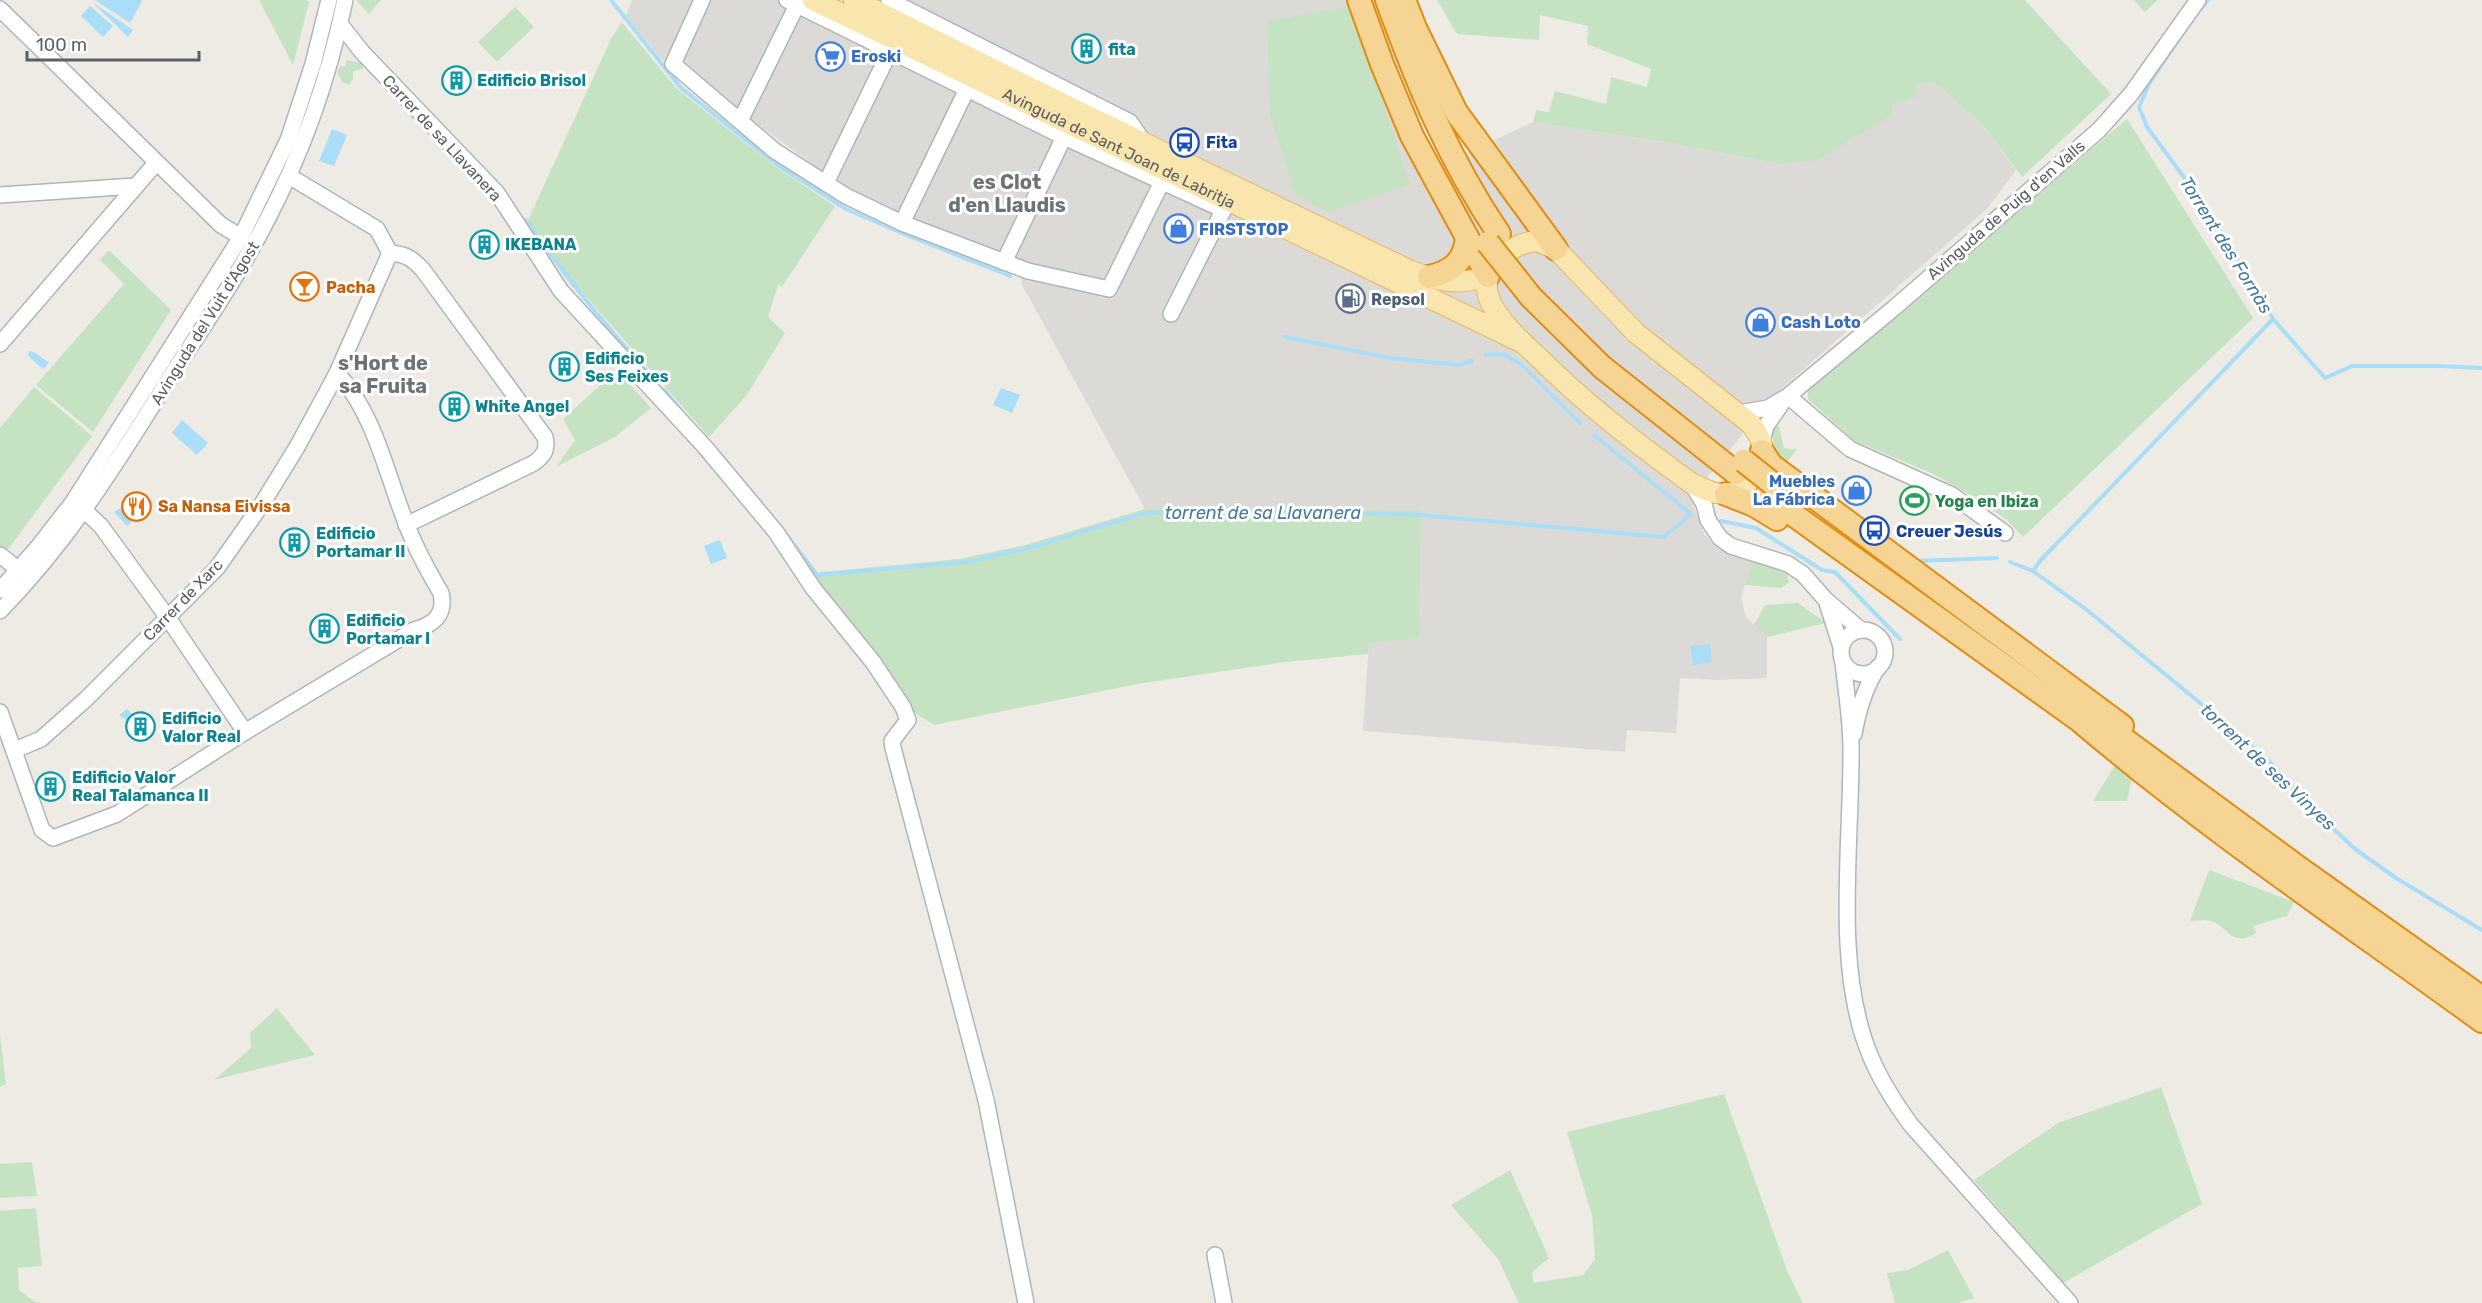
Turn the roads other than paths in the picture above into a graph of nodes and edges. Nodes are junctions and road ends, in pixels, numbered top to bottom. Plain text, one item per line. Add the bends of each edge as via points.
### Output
1 (329, 0) edge
2 (345, 0) edge
3 (702, 0) edge
4 (854, 0) edge
5 (889, 0) edge
6 (1359, 0) edge
7 (1373, 0) edge
8 (1387, 0) edge
9 (1404, 0) edge
10 (2198, 0) edge
11 (799, 2) edge
12 (0, 9) edge
13 (340, 24) junction
14 (890, 51) junction
15 (362, 52) junction
16 (331, 60) junction
17 (967, 89) junction
18 (740, 121) junction
19 (1064, 136) junction
20 (1145, 144) junction
21 (156, 163) junction
22 (289, 176) junction
23 (1162, 182) junction
24 (826, 183) junction
25 (135, 186) junction
26 (0, 195) edge
27 (1226, 206) junction
28 (266, 223) junction
29 (902, 223) junction
30 (241, 237) junction
31 (1485, 238) junction
32 (1556, 249) junction
33 (390, 254) junction
34 (1004, 262) junction
35 (1488, 276) junction
36 (1429, 277) junction
37 (1172, 314) dead end
38 (1523, 343) junction
39 (0, 344) edge
40 (337, 374) junction
41 (1788, 396) junction
42 (1739, 413) junction
43 (1751, 457) junction
44 (1691, 483) junction
45 (1769, 490) junction
46 (1724, 494) junction
47 (85, 511) junction
48 (1708, 520) junction
49 (406, 525) junction
50 (2005, 533) dead end
51 (0, 555) edge
52 (19, 570) junction
53 (0, 590) edge
54 (1826, 600) junction
55 (0, 611) edge
56 (168, 618) junction
57 (1861, 630) junction
58 (1842, 655) junction
59 (1878, 667) junction
60 (0, 712) edge
61 (245, 732) junction
62 (1851, 748) junction
63 (15, 750) junction
64 (2121, 756) junction
65 (2174, 774) junction
66 (2482, 998) edge
67 (2482, 1021) edge
68 (1215, 1255) dead end
69 (1026, 1303) edge
70 (1224, 1303) edge
71 (2070, 1303) edge

1 - 30 street, Avinguda del Vuit d'Agost via 288,140
2 - 13 street, Avinguda del Vuit d'Agost
3 - 18 street via 674,64
4 - 20 main road, Avinguda de Sant Joan de Labritja
5 - 20 street, Avinguda de Sant Joan de Labritja via 1130,122
6 - 31 highway via 1412,136
7 - 31 highway via 1423,129
8 - 31 highway
9 - 32 highway via 1456,112
10 - 41 street, Avinguda de Puig d'en Valls via 2131,94 2099,130
11 - 14 street, Avinguda de Sant Joan de Labritja
11 - 18 street
11 - 27 main road, Avinguda de Sant Joan de Labritja
12 - 21 street
13 - 15 street, Carrer de sa Llavanera
13 - 16 street, Avinguda del Vuit d'Agost
14 - 17 street, Avinguda de Sant Joan de Labritja
14 - 24 street
15 - 16 street
15 - 69 street, Carrer de sa Llavanera via 497,193 561,291 705,447 776,532 903,707 908,720 892,741 893,747 986,1100
16 - 22 street, Avinguda del Vuit d'Agost
17 - 19 street, Avinguda de Sant Joan de Labritja
17 - 29 street
18 - 24 street via 775,151
19 - 23 street, Avinguda de Sant Joan de Labritja
19 - 34 street
20 - 36 main road, Avinguda de Sant Joan de Labritja
21 - 25 street
21 - 30 street via 221,225
22 - 28 street, Avinguda del Vuit d'Agost
22 - 33 street via 377,229
23 - 27 street, Avinguda de Sant Joan de Labritja
23 - 34 street via 1109,289
24 - 29 street
25 - 26 street
25 - 39 street
27 - 37 street
27 - 38 main road, Avinguda de Sant Joan de Labritja
28 - 30 street
28 - 47 street, Avinguda del Vuit d'Agost
29 - 34 street
30 - 52 street, Avinguda del Vuit d'Agost via 73,502
31 - 35 highway
31 - 36 highway via 1466,251 1453,268
31 - 43 highway via 1536,292 1612,357
32 - 35 main road via 1545,243 1527,242 1505,254
32 - 42 main road via 1636,333
33 - 40 street, Carrer de Xarc
33 - 49 street via 413,259 423,270 545,437 547,447 544,456 534,463
35 - 36 main road, Avinguda de Sant Joan de Labritja via 1459,283
35 - 38 main road via 1491,303
38 - 44 main road via 1599,414
40 - 49 street via 360,403
40 - 56 street, Carrer de Xarc via 262,504 217,568
41 - 42 street, Avinguda de Puig d'en Valls via 1768,408
41 - 43 street, Avinguda de Puig d'en Valls via 1766,426
41 - 50 street via 1850,449 1952,495
42 - 43 main road via 1751,424
43 - 45 highway, bridge
43 - 46 main road via 1758,467 1748,483
43 - 65 highway via 1771,465 2127,729
44 - 46 main road
44 - 48 street via 1704,504
45 - 64 highway via 2079,720
45 - 65 highway
46 - 48 street via 1713,504
46 - 64 highway via 1764,510 1983,666
47 - 55 street, Avinguda del Vuit d'Agost via 40,569
47 - 56 street via 101,526
48 - 54 street via 1731,546 1773,557 1803,574
49 - 61 street via 441,593 443,603 437,619
51 - 52 street
52 - 53 street, Avinguda del Vuit d'Agost
54 - 57 street
54 - 58 street
56 - 61 street
56 - 63 street, Carrer de Xarc via 41,739
57 - 58 street via 1846,637
57 - 59 street via 1874,633 1882,643 1884,656
58 - 59 street via 1851,670 1862,674
58 - 62 street
59 - 62 street via 1863,700
60 - 63 street
61 - 63 street via 117,814 53,838 42,830
62 - 71 street via 1850,955 1857,1012 1869,1054 1896,1106 1911,1125
64 - 67 highway via 2286,882
65 - 66 highway
68 - 70 street

